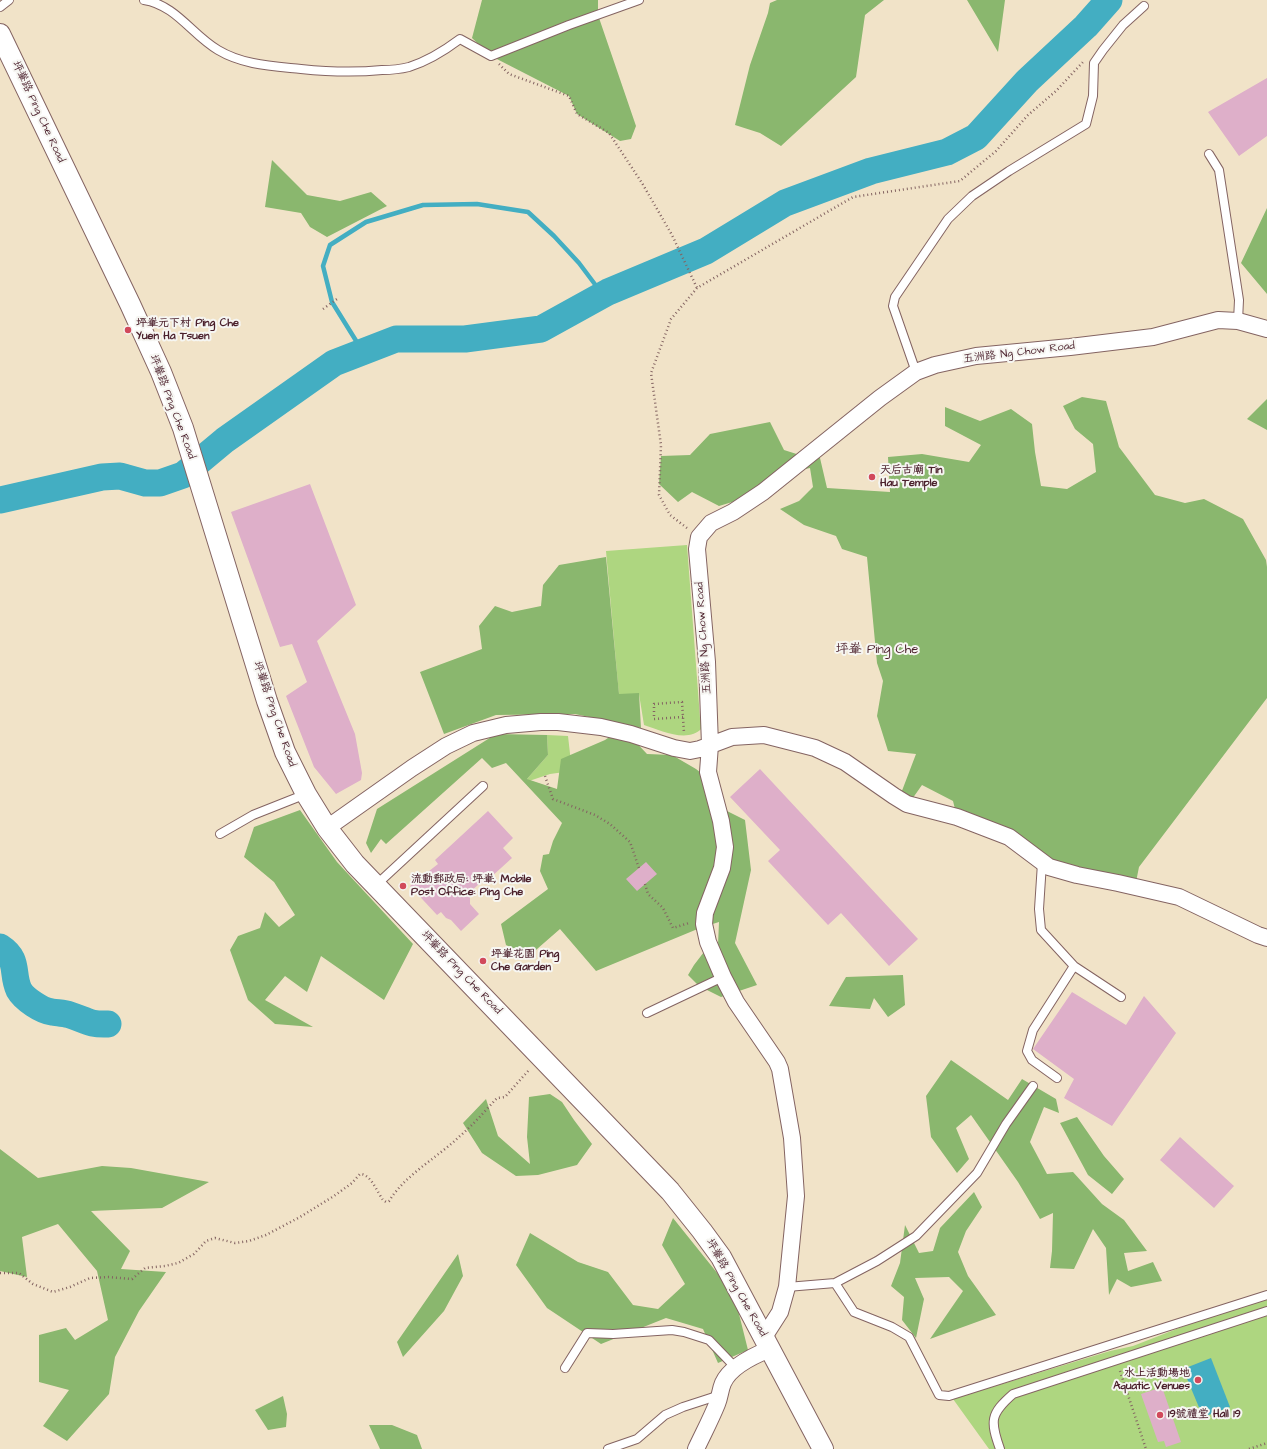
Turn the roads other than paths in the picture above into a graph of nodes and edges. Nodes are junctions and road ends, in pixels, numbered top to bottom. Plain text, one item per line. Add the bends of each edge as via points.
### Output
1 (10, 0) edge
2 (144, 0) edge
3 (639, 0) edge
4 (157, 2) edge
5 (1144, 6) dead end
6 (0, 7) edge
7 (0, 34) edge
8 (1210, 154) dead end
9 (1238, 321) junction
10 (1267, 329) edge
11 (916, 372) junction
12 (710, 745) junction
13 (483, 786) dead end
14 (306, 794) junction
15 (327, 828) junction
16 (220, 834) dead end
17 (1042, 863) junction
18 (375, 886) junction
19 (1267, 938) edge
20 (1074, 966) junction
21 (723, 977) junction
22 (1121, 997) dead end
23 (647, 1013) dead end
24 (1057, 1078) dead end
25 (1033, 1086) dead end
26 (835, 1283) junction
27 (788, 1287) junction
28 (1267, 1295) edge
29 (1267, 1311) edge
30 (767, 1343) junction
31 (565, 1368) dead end
32 (736, 1368) junction
33 (720, 1395) junction
34 (608, 1449) edge
35 (696, 1449) edge
36 (823, 1449) edge
37 (1000, 1449) edge

1 - 6 lane
2 - 4 lane
3 - 4 lane via 491,56 460,39 433,57 408,67 341,73 266,65 233,58 219,51
5 - 11 lane via 1123,25 1094,63 1093,96 1086,124 972,196 948,220 895,297 894,306
7 - 14 street, 坪輋路 Ping Che Road via 161,372 183,428 267,702 285,752
8 - 9 lane via 1221,178 1239,300
9 - 10 street, 五洲路 Ng Chow Road
9 - 11 street, 五洲路 Ng Chow Road via 1218,320 1153,337 976,356
11 - 12 street, 五洲路 Ng Chow Road via 763,492 711,523 699,537 697,549 707,662
12 - 15 street via 684,751 618,731 558,722 522,722 501,726 473,733 446,746
12 - 17 street via 732,737 759,735 777,737 815,748 845,762 907,804 957,817 1009,837
12 - 21 street, 五洲路 Ng Chow Road via 709,776 725,846 722,868 704,918 708,942
13 - 18 lane
14 - 15 street, 坪輋路 Ping Che Road
14 - 16 lane via 253,815
15 - 18 street, 坪輋路 Ping Che Road
17 - 19 street via 1064,872 1179,897
17 - 20 lane via 1039,909 1041,930
18 - 30 street, 坪輋路 Ping Che Road via 670,1191 721,1257
20 - 22 lane
20 - 24 lane via 1033,1030 1027,1051 1032,1060
21 - 23 lane
21 - 27 street, 五洲路 Ng Chow Road via 736,1002 777,1062 781,1076 792,1138 796,1182
25 - 26 lane via 976,1173 916,1236
26 - 27 lane
26 - 28 lane via 854,1312 892,1327 909,1337 939,1395 949,1396
27 - 30 street, 五洲路 Ng Chow Road
29 - 37 lane via 1013,1394 996,1413 993,1428
30 - 32 street
30 - 36 street, 坪輋路 Ping Che Road
31 - 32 lane via 587,1333 672,1330 709,1340
32 - 33 street via 723,1381
33 - 34 lane via 665,1415 637,1439
33 - 35 street

